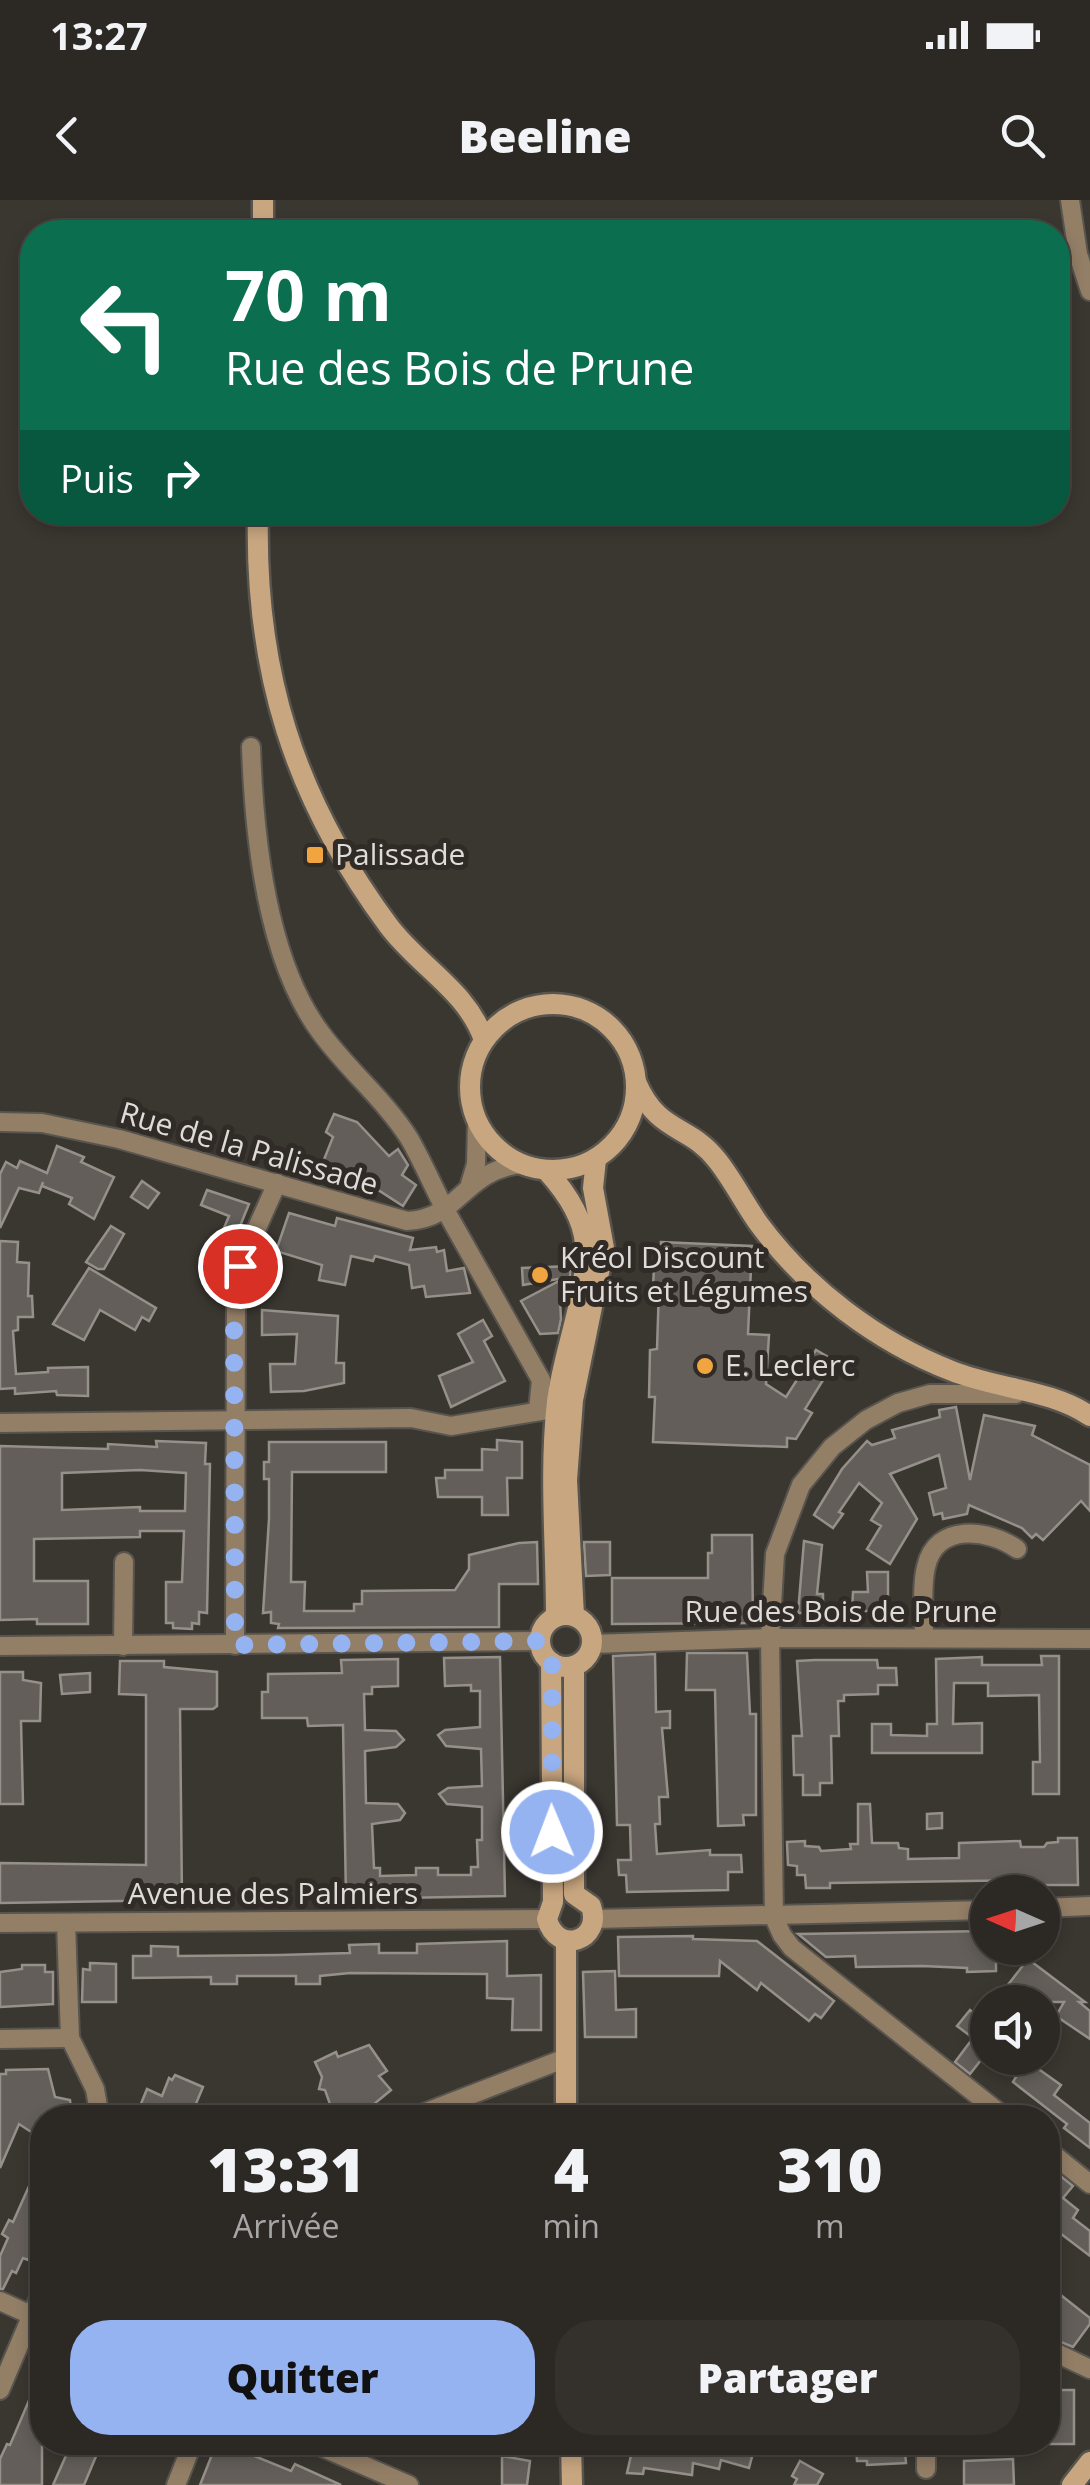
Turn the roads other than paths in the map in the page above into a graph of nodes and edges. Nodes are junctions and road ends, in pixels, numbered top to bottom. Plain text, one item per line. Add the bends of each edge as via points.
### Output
1 (1070, 200) edge
2 (1090, 235) edge
3 (1078, 254) junction
4 (1090, 291) edge
5 (258, 525) edge
6 (250, 747) dead end
7 (462, 1000) junction
8 (513, 1014) junction
9 (484, 1040) junction
10 (636, 1082) junction
11 (476, 1121) junction
12 (0, 1122) edge
13 (666, 1124) junction
14 (624, 1130) junction
15 (596, 1159) junction
16 (520, 1164) junction
17 (548, 1170) junction
18 (277, 1183) junction
19 (470, 1184) junction
20 (446, 1211) junction
21 (1031, 1394) junction
22 (556, 1410) junction
23 (1090, 1416) edge
24 (237, 1420) junction
25 (0, 1423) edge
26 (1017, 1549) dead end
27 (124, 1562) dead end
28 (565, 1616) junction
29 (770, 1638) junction
30 (924, 1638) junction
31 (1090, 1639) edge
32 (540, 1641) junction
33 (592, 1644) junction
34 (235, 1645) junction
35 (0, 1646) edge
36 (123, 1646) junction
37 (552, 1662) junction
38 (574, 1666) junction
39 (1090, 1906) edge
40 (1060, 1907) edge
41 (550, 1910) junction
42 (970, 1911) edge
43 (774, 1917) junction
44 (594, 1919) junction
45 (0, 1923) edge
46 (66, 1923) junction
47 (566, 1941) junction
48 (70, 2038) junction
49 (0, 2039) edge
50 (566, 2058) junction
51 (98, 2105) edge
52 (445, 2105) edge
53 (566, 2105) edge
54 (989, 2105) edge
55 (1060, 2160) edge
56 (1090, 2184) edge
57 (0, 2300) edge
58 (30, 2315) edge
59 (30, 2332) edge
60 (1060, 2355) edge
61 (1090, 2369) edge
62 (0, 2390) edge
63 (188, 2455) edge
64 (346, 2455) edge
65 (571, 2455) edge
66 (926, 2455) edge
67 (1090, 2462) edge
68 (926, 2470) dead end
69 (176, 2485) edge
70 (408, 2485) edge
71 (572, 2485) edge
72 (1072, 2485) edge

1 - 3 street
2 - 3 street
3 - 4 street
5 - 7 main road via 265,649 290,748 333,842 390,928
6 - 20 street via 254,833 298,997 320,1033 388,1108
7 - 8 main road
7 - 9 main road
8 - 9 main road
8 - 10 main road via 552,1004 591,1013 628,1052
9 - 11 main road via 471,1071
10 - 13 main road
10 - 14 main road
11 - 16 main road via 500,1152
11 - 19 street
12 - 18 street, Rue de la Palissade via 120,1139
13 - 14 main road
13 - 21 main road via 715,1156 759,1224 824,1295 929,1362
14 - 15 main road
15 - 17 main road
15 - 22 main road via 593,1188 604,1248
16 - 17 main road
16 - 19 street
17 - 22 main road via 578,1216 585,1242
18 - 20 street, Rue de la Palissade via 408,1221
18 - 24 street via 236,1287
19 - 20 street
20 - 22 street
21 - 23 main road
21 - 29 street via 930,1394 866,1420 832,1447 801,1485 775,1554
22 - 24 street via 451,1426 411,1418
22 - 28 main road
24 - 25 street
24 - 34 street
26 - 30 street via 980,1532 956,1534 940,1545 926,1566
27 - 36 street
28 - 32 main road via 544,1626
28 - 33 main road via 588,1626
29 - 30 street, Rue des Bois de Prune
29 - 33 street, Rue des Bois de Prune
29 - 43 street
30 - 31 street, Rue des Bois de Prune
32 - 34 street
32 - 37 main road
33 - 38 main road
34 - 36 street
35 - 36 street
37 - 38 main road
37 - 41 main road
38 - 44 main road via 574,1894 586,1900
39 - 40 street
41 - 46 street, Avenue des Palmiers
41 - 47 main road via 553,1934
42 - 43 street
43 - 44 street
43 - 54 street via 792,1948
44 - 47 main road via 588,1934
45 - 46 street, Avenue des Palmiers
46 - 48 street
47 - 50 main road
48 - 49 street
48 - 51 street
50 - 52 street
50 - 53 main road
55 - 56 street
57 - 58 street
59 - 62 street
60 - 61 street
63 - 69 street
64 - 70 street
65 - 71 main road
66 - 68 street
67 - 72 main road

